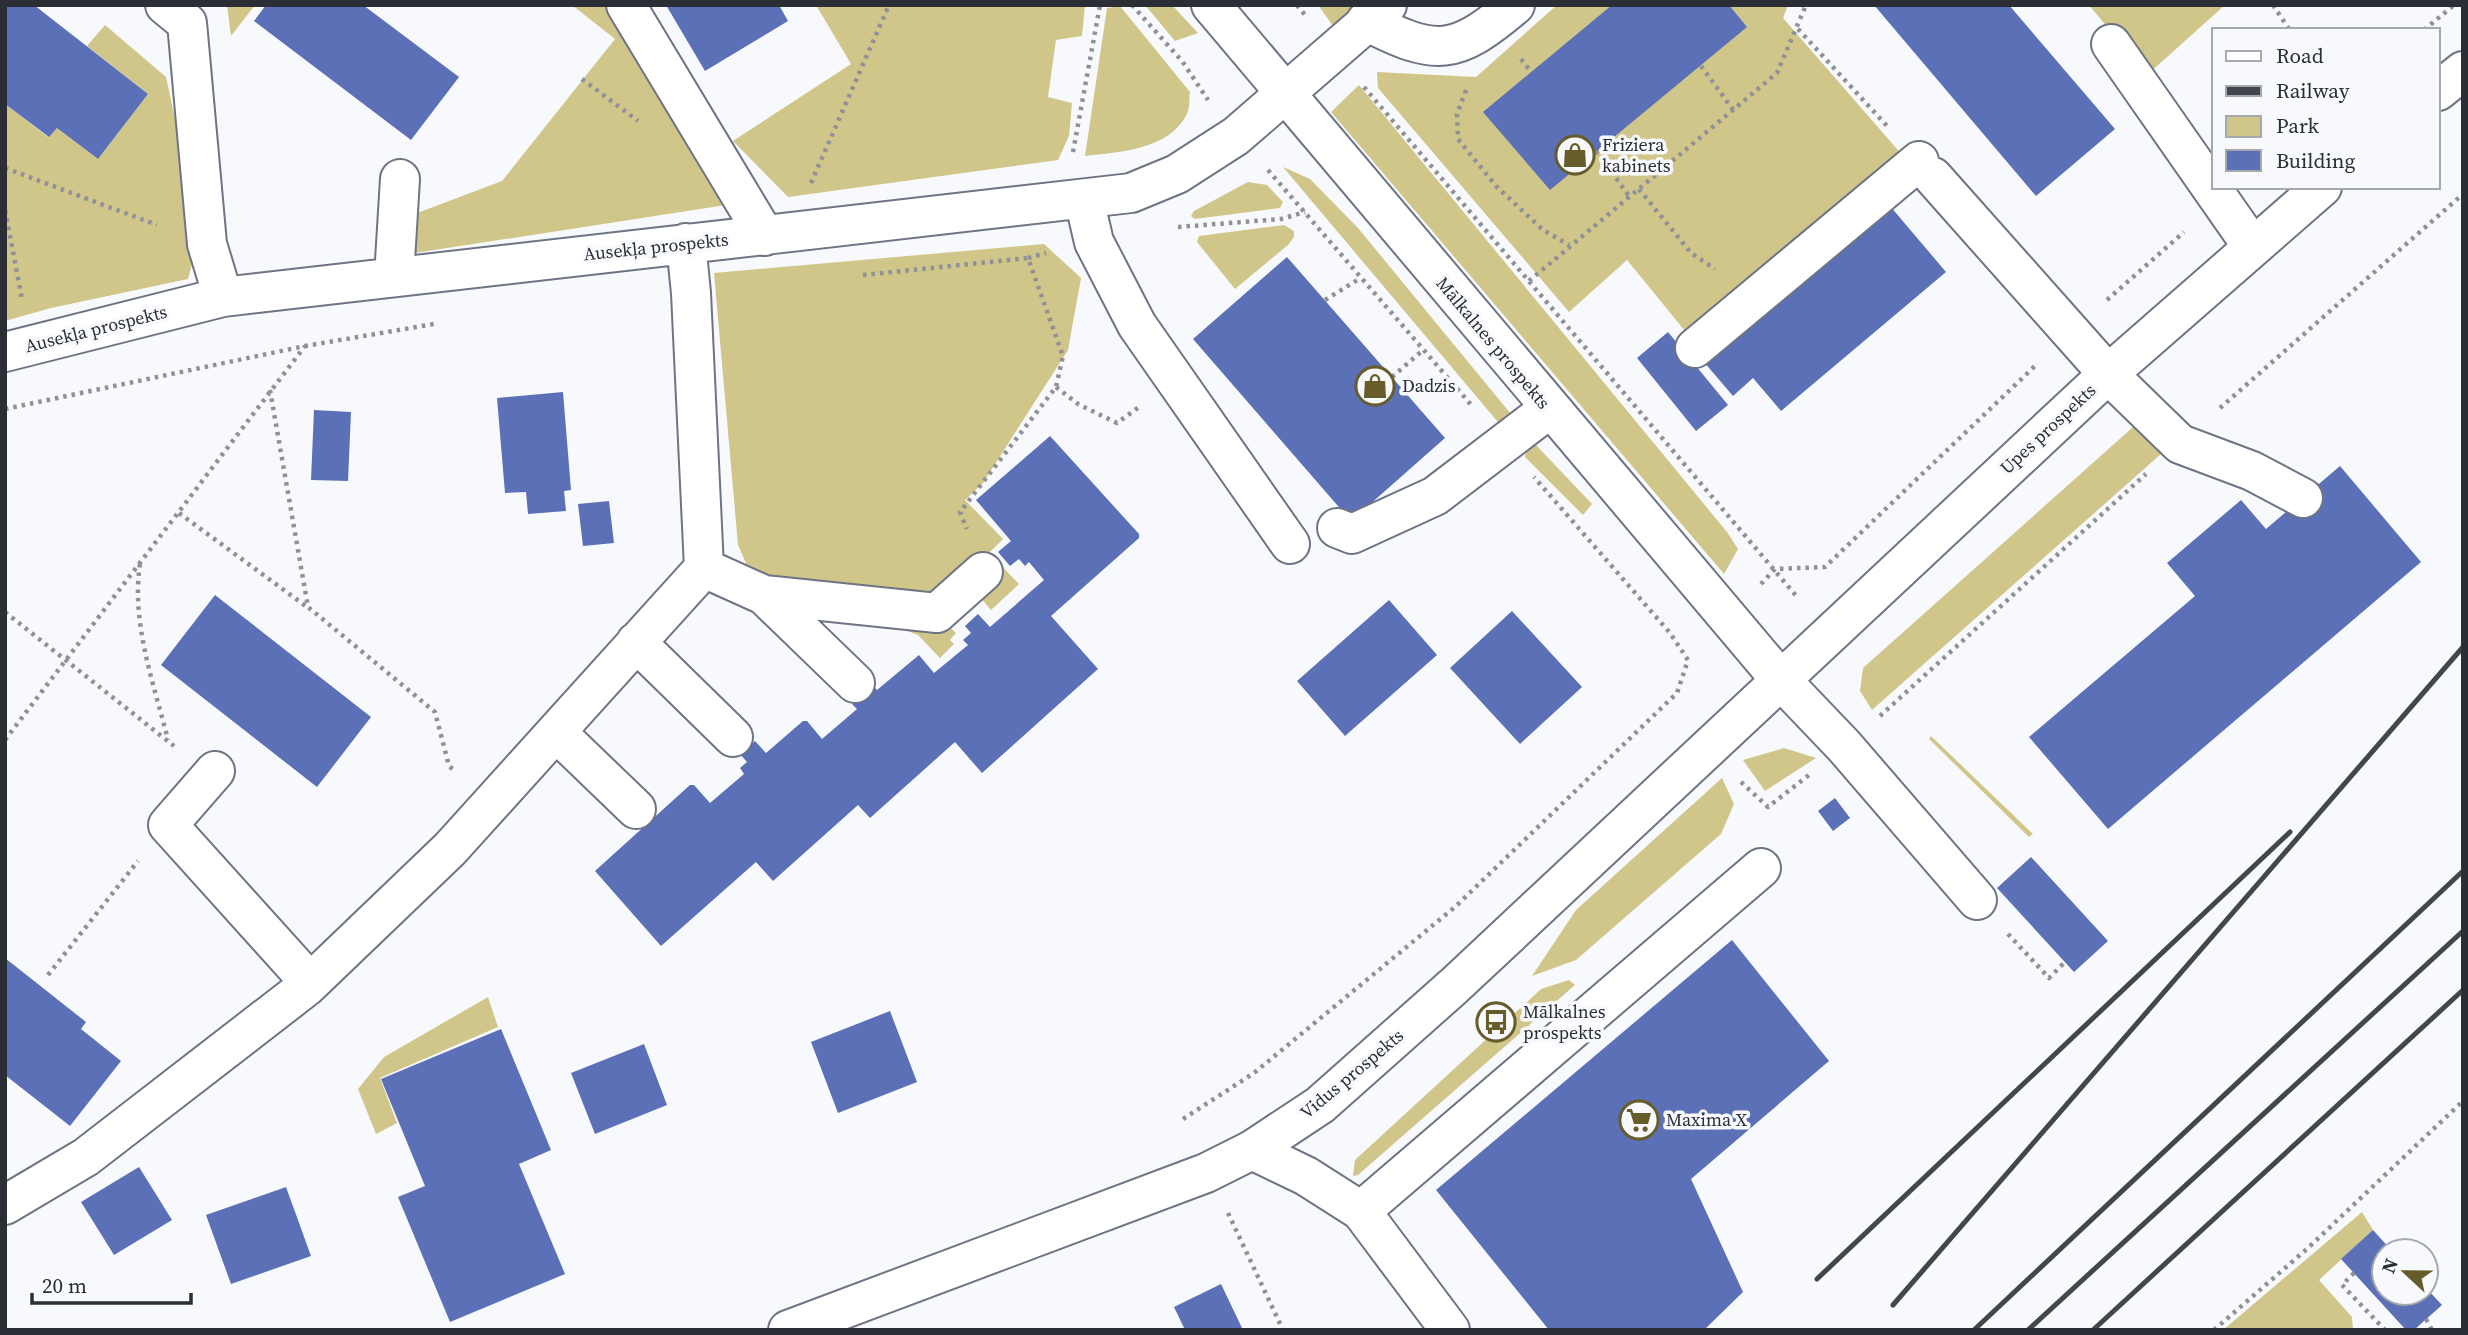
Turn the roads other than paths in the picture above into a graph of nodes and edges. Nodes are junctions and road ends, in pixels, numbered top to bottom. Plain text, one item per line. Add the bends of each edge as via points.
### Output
1 (165, 5) edge
2 (626, 5) edge
3 (1211, 5) edge
4 (1515, 5) edge
5 (1377, 13) edge
6 (2111, 44) dead end
7 (2463, 71) edge
8 (2440, 89) edge
9 (1284, 95) junction
10 (400, 179) dead end
11 (2320, 189) edge
12 (1084, 199) junction
13 (765, 236) junction
14 (686, 243) junction
15 (2252, 246) junction
16 (394, 277) junction
17 (223, 297) junction
18 (18, 348) edge
19 (1695, 348) dead end
20 (2108, 374) junction
21 (1549, 409) junction
22 (2303, 498) dead end
23 (1337, 528) dead end
24 (1290, 544) dead end
25 (704, 568) junction
26 (983, 572) dead end
27 (764, 595) junction
28 (636, 642) junction
29 (1779, 678) junction
30 (855, 683) dead end
31 (557, 733) junction
32 (733, 737) dead end
33 (215, 771) dead end
34 (636, 809) dead end
35 (1761, 869) dead end
36 (1977, 900) dead end
37 (306, 987) junction
38 (1252, 1150) junction
39 (5, 1205) edge
40 (1361, 1211) junction
41 (788, 1330) edge
42 (1450, 1330) edge

1 - 17 street via 187,23 206,244
2 - 13 street
3 - 9 street, Mālkalnes prospekts
4 - 5 street via 1479,36 1437,48 1404,40
5 - 9 street, Ausekļa prospekts
6 - 15 street
7 - 8 street
9 - 12 street, Ausekļa prospekts via 1236,136 1166,179 1131,193
9 - 21 street, Mālkalnes prospekts
10 - 16 street
11 - 15 street, Upes prospekts
12 - 13 street, Ausekļa prospekts
12 - 24 street via 1094,242 1137,324
13 - 14 street, Ausekļa prospekts
14 - 16 street, Ausekļa prospekts
14 - 25 street
15 - 20 street, Upes prospekts
16 - 17 street, Ausekļa prospekts
17 - 18 street, Ausekļa prospekts
19 - 20 street via 1926,169
20 - 22 street via 2179,444 2252,471
20 - 29 street, Upes prospekts
21 - 23 street via 1435,496 1352,534
21 - 29 street, Mālkalnes prospekts
25 - 27 street
25 - 28 street
26 - 27 street via 937,614
27 - 30 street
28 - 31 street
28 - 32 street
29 - 36 street, Mālkalnes prospekts
29 - 38 street, Vidus prospekts via 1454,986 1321,1105
31 - 34 street
31 - 37 street via 433,867
33 - 37 street via 168,825 306,978
35 - 40 street
37 - 39 street via 86,1157
38 - 40 street via 1306,1176
38 - 41 street, Vidus prospekts via 1206,1173
40 - 42 street

